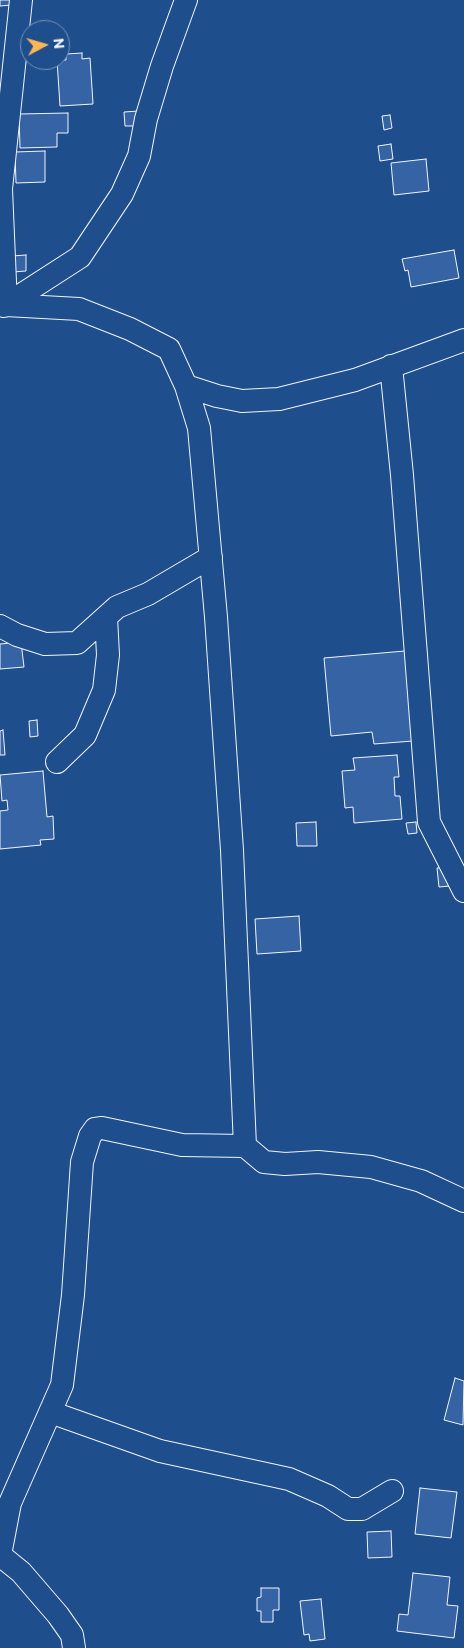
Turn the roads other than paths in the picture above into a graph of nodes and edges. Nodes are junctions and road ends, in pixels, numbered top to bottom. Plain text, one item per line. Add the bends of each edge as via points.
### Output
1 (21, 0) edge
2 (186, 0) edge
3 (3, 306) edge
4 (464, 340) edge
5 (390, 366) junction
6 (186, 386) junction
7 (211, 557) junction
8 (106, 617) junction
9 (0, 626) edge
10 (56, 762) dead end
11 (464, 891) edge
12 (245, 1146) junction
13 (464, 1201) edge
14 (50, 1412) junction
15 (392, 1491) dead end
16 (0, 1555) edge
17 (74, 1648) edge

1 - 3 street via 1,189
2 - 3 street via 146,119 139,156 122,194 80,257
3 - 6 street via 79,309 130,329 169,349
4 - 5 street
5 - 6 street via 355,380 279,399 242,401
5 - 11 street via 429,822
6 - 7 street via 199,428
7 - 8 street via 148,594 117,607
7 - 12 street via 232,850
8 - 9 street via 78,643 45,644
8 - 10 street via 108,655 104,690 85,735
12 - 13 street via 264,1162 318,1162 371,1167 420,1182
12 - 14 street via 182,1145 95,1129 82,1162 73,1295 62,1385
14 - 15 street via 160,1451 289,1479 328,1496 348,1509 362,1509
14 - 16 street via 10,1503
16 - 17 street via 21,1572 58,1615 72,1635

